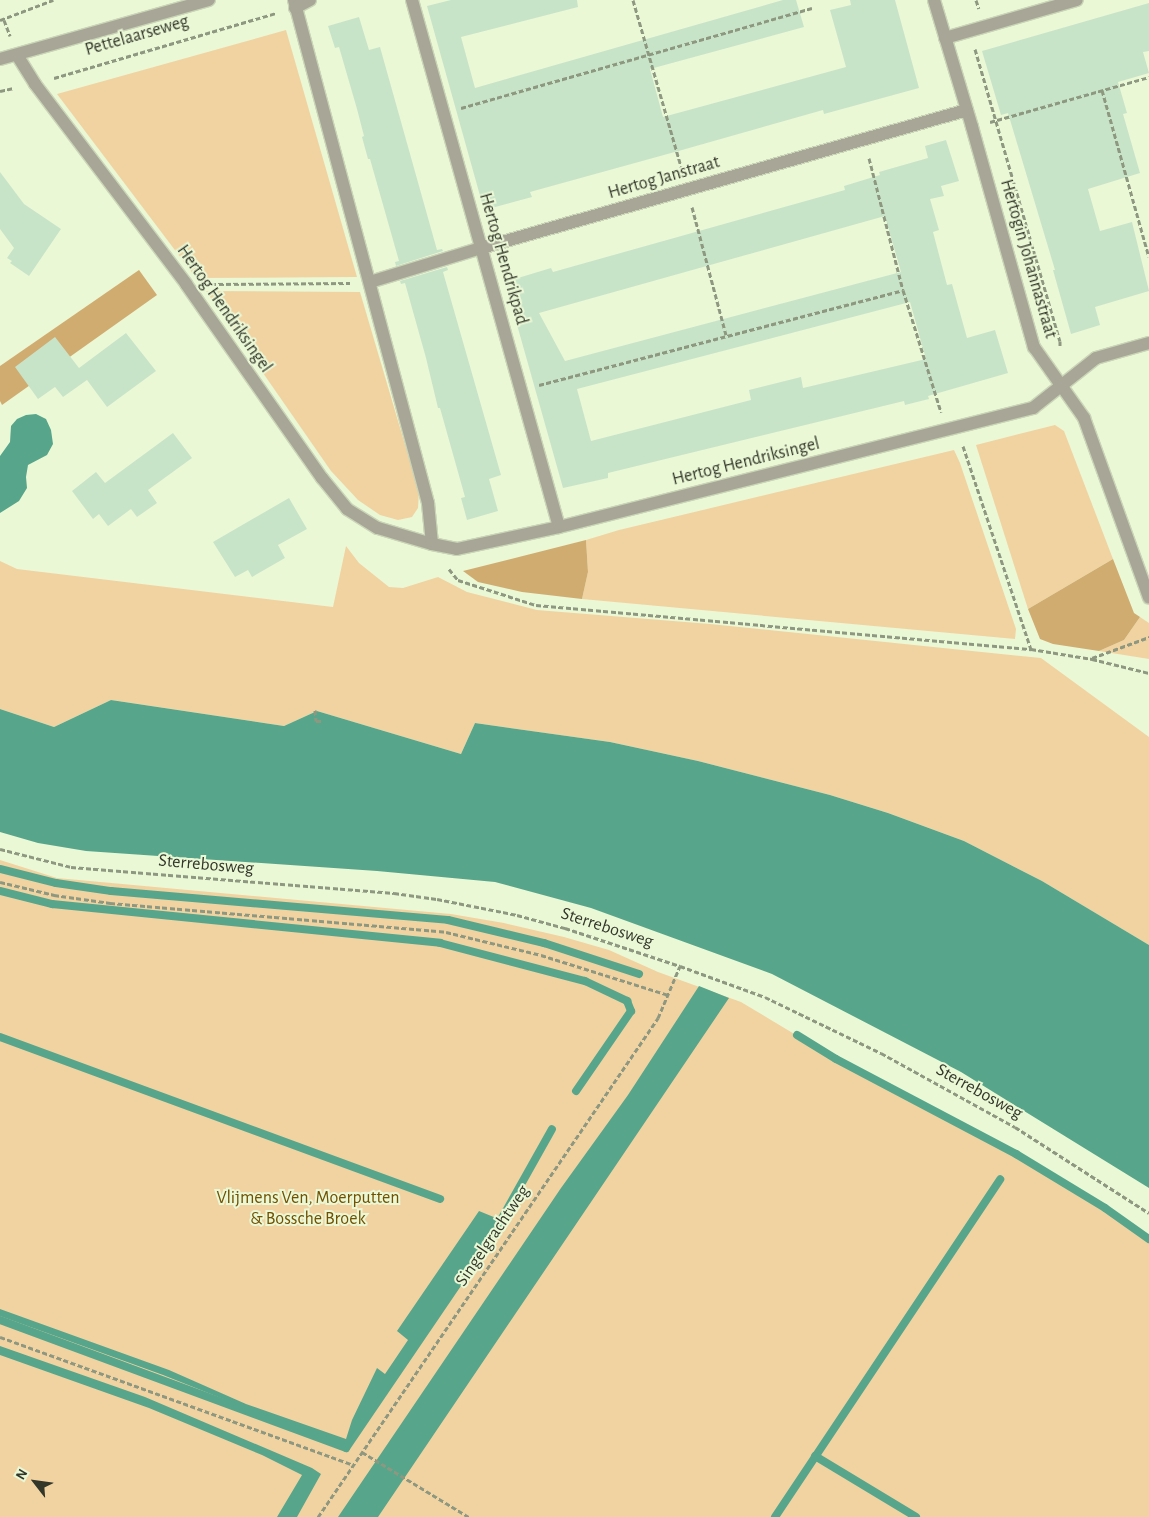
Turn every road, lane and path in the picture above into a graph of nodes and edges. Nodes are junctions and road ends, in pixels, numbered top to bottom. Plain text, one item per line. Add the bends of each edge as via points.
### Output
1 (53, 0) edge
2 (209, 0) edge
3 (310, 0) edge
4 (412, 0) edge
5 (633, 0) edge
6 (934, 0) edge
7 (976, 0) edge
8 (1077, 0) edge
9 (48, 1) edge
10 (294, 4) edge
11 (812, 8) dead end
12 (0, 20) edge
13 (984, 27) junction
14 (945, 38) junction
15 (17, 55) junction
16 (647, 55) junction
17 (0, 59) edge
18 (1149, 77) edge
19 (35, 84) junction
20 (1102, 90) junction
21 (0, 91) edge
22 (967, 110) junction
23 (443, 112) junction
24 (996, 120) junction
25 (972, 126) junction
26 (864, 139) junction
27 (688, 190) junction
28 (482, 248) junction
29 (1149, 257) edge
30 (370, 282) junction
31 (186, 284) junction
32 (903, 290) junction
33 (726, 335) junction
34 (1149, 343) edge
35 (1060, 350) dead end
36 (1061, 386) junction
37 (521, 389) junction
38 (951, 428) junction
39 (560, 527) junction
40 (432, 544) junction
41 (1149, 598) edge
42 (1149, 636) edge
43 (1031, 649) junction
44 (1092, 658) junction
45 (1149, 673) edge
46 (316, 710) dead end
47 (321, 721) dead end
48 (0, 849) edge
49 (0, 882) edge
50 (680, 966) junction
51 (669, 996) junction
52 (1149, 1213) edge
53 (0, 1337) edge
54 (362, 1452) junction
55 (353, 1465) junction
56 (318, 1517) edge
57 (469, 1517) edge

1 - 9 path
2 - 15 street, Pettelaarseweg
3 - 10 street
4 - 23 street, Hertog Hendrikpad
5 - 16 path
6 - 14 street, Hertogin Johannastraat
7 - 13 path
8 - 13 street
9 - 12 path
10 - 19 path, Pettelaarseweg
10 - 30 street
11 - 16 path
13 - 14 street
13 - 24 path via 974,45
14 - 22 street, Hertogin Johannastraat
15 - 17 street, Pettelaarseweg
15 - 19 street, Hertog Hendriksingel
16 - 23 path
16 - 27 path
18 - 20 path
19 - 21 path, Pettelaarseweg
19 - 31 street, Hertog Hendriksingel
20 - 24 path
20 - 29 path
22 - 25 street, Hertogin Johannastraat
22 - 26 street, Hertog Janstraat
23 - 28 street, Hertog Hendrikpad
24 - 25 path
24 - 35 path
25 - 36 street, Hertogin Johannastraat via 1034,348
26 - 27 street, Hertog Janstraat
26 - 32 path
27 - 28 street, Hertog Janstraat
27 - 33 path
28 - 30 street, Hertog Janstraat
28 - 37 street, Hertog Hendrikpad
30 - 31 path
30 - 40 street via 428,504
31 - 40 street, Hertog Hendriksingel via 347,509 378,528
32 - 33 path
32 - 38 path
33 - 37 path
34 - 36 street, Hertog Hendriksingel via 1096,358
36 - 38 street, Hertog Hendriksingel via 1033,408
36 - 41 street, Hertogin Johannastraat via 1084,418
37 - 39 street, Hertog Hendrikpad
38 - 39 street, Hertog Hendriksingel
38 - 43 path
39 - 40 street, Hertog Hendriksingel via 457,549
40 - 43 path via 458,580 536,605
42 - 44 path
43 - 44 path
44 - 45 path
46 - 47 path via 316,721
48 - 50 path, Sterrebosweg via 72,867 437,899 557,926
49 - 51 path via 54,895 110,903 446,932 541,955
50 - 51 path, Singelgrachtweg
50 - 52 path, Sterrebosweg via 765,997 881,1053 1015,1127
51 - 54 path, Singelgrachtweg via 653,1026
53 - 55 path
54 - 55 path, Singelgrachtweg
54 - 57 path
55 - 56 path, Singelgrachtweg

